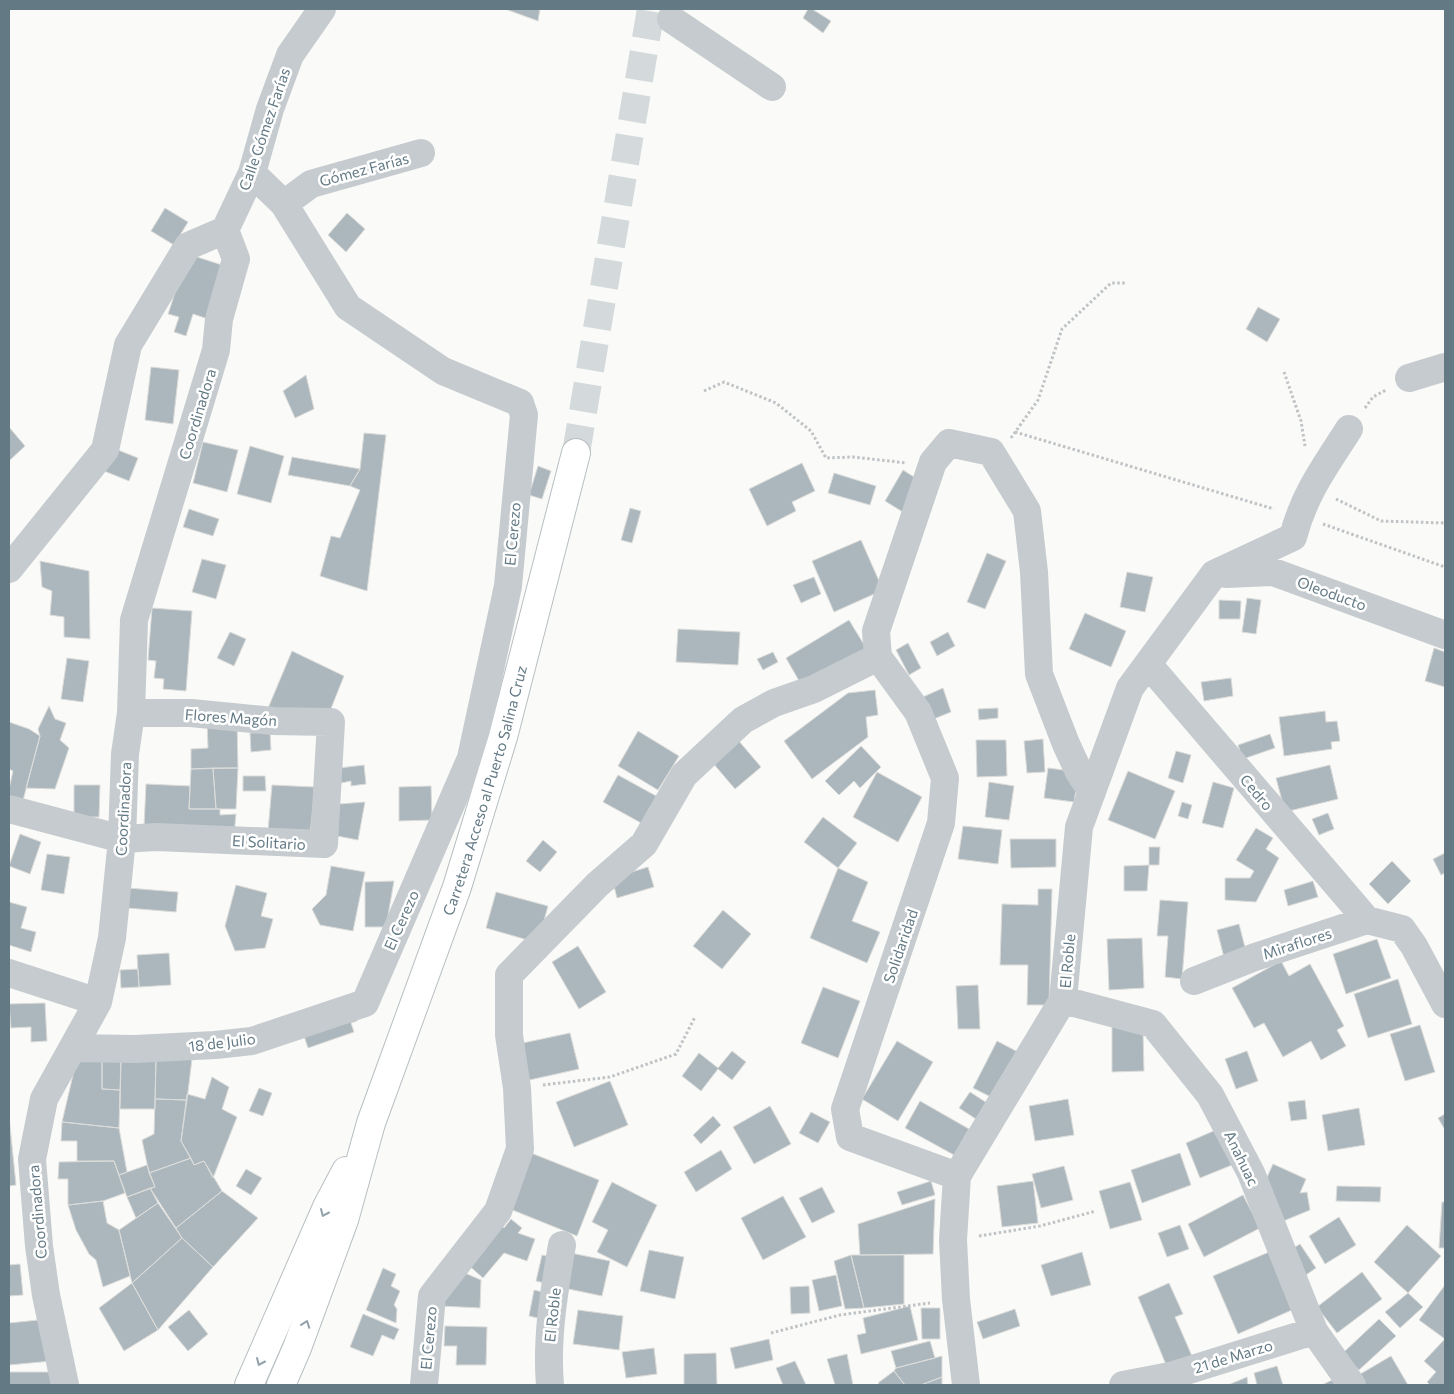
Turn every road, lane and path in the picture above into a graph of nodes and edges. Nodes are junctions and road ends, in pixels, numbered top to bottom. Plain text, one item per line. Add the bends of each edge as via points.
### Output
1 (322, 9) edge
2 (668, 12) edge
3 (772, 87) dead end
4 (422, 154) dead end
5 (252, 173) junction
6 (284, 204) junction
7 (225, 230) junction
8 (1445, 367) edge
9 (1284, 372) dead end
10 (1409, 378) joint
11 (704, 391) dead end
12 (1350, 429) joint
13 (1015, 432) dead end
14 (576, 452) tunnel mouth
15 (910, 464) dead end
16 (1312, 487) junction
17 (1299, 516) junction
18 (1445, 523) edge
19 (1445, 567) edge
20 (9, 569) edge
21 (1214, 574) junction
22 (1445, 636) edge
23 (878, 657) junction
24 (1148, 664) junction
25 (131, 713) junction
26 (331, 722) joint
27 (1092, 792) junction
28 (9, 809) edge
29 (122, 839) junction
30 (1367, 920) junction
31 (9, 973) edge
32 (1194, 981) dead end
33 (1063, 1000) junction
34 (98, 1002) junction
35 (365, 1003) joint
36 (1445, 1004) edge
37 (696, 1017) dead end
38 (74, 1048) junction
39 (517, 1088) junction
40 (371, 1123) junction
41 (957, 1176) junction
42 (1096, 1210) dead end
43 (953, 1240) junction
44 (562, 1245) dead end
45 (956, 1299) junction
46 (1314, 1331) junction
47 (770, 1333) dead end
48 (66, 1385) edge
49 (249, 1385) edge
50 (281, 1385) edge
51 (424, 1385) edge
52 (550, 1385) edge
53 (966, 1385) edge
54 (1123, 1385) edge
55 (1352, 1385) edge

1 - 5 street, Calle Gómez Farías via 290,55
2 - 3 street
4 - 6 street, Gómez Farías via 311,184
5 - 6 street, El Cerezo
5 - 7 street, Calle Gómez Farías
6 - 35 street, El Cerezo via 348,307 443,371 520,403 524,415 508,586 471,758
7 - 20 street via 188,246 128,345 105,450
7 - 25 street, Coordinadora via 236,259 219,319 216,350 134,620
8 - 10 street
9 - 16 path via 1301,422
10 - 12 path via 1373,398
11 - 15 path via 724,382 776,403 811,431 826,458 853,457
12 - 16 street
13 - 17 path
14 - 40 main road, Carretera Acceso al Puerto Salina Cruz via 503,737 457,887
16 - 17 street
16 - 18 path via 1381,521
17 - 19 path
17 - 21 street via 1294,537
21 - 22 street, Oleoducto via 1273,572
21 - 24 street, El Roble
23 - 27 street via 876,631 933,462 948,443 991,452 1028,511 1039,674 1066,744
23 - 39 street, El Cerezo via 743,720 684,775 644,844 597,885 510,975 509,1034
23 - 41 street, Solidaridad via 918,712 945,778 941,823 845,1109 850,1137
24 - 27 street, El Roble via 1130,688
24 - 30 street, Cedro
25 - 26 street, Flores Magón
25 - 29 street, Coordinadora
26 - 29 street, El Solitario via 324,844 156,837
27 - 33 street, El Roble via 1079,827
28 - 29 street
29 - 34 street, Coordinadora via 112,938
30 - 32 street, Miraflores
30 - 36 street via 1402,929
31 - 34 street
33 - 41 street, El Roble
33 - 46 street, Anahuac via 1153,1024 1210,1095 1251,1173
34 - 38 street, Coordinadora
35 - 38 street, 18 de Julio via 252,1041 135,1049
37 - 39 path via 676,1054 610,1077
38 - 48 street, Coordinadora via 44,1099 32,1159 38,1246
39 - 51 street, El Cerezo via 520,1149 498,1211 432,1296
40 -> 49 main road, Carretera Acceso al Puerto Salina Cruz via 326,1207
50 -> 40 main road, Carretera Acceso al Puerto Salina Cruz via 344,1220
41 - 43 street, El Roble
42 - 43 path via 1040,1226
43 - 45 street, El Roble
44 - 52 street, El Roble via 548,1357
45 - 47 path via 840,1315
45 - 53 street, El Roble
46 - 54 street, 21 de Marzo via 1170,1376
46 - 55 street, Anahuac

